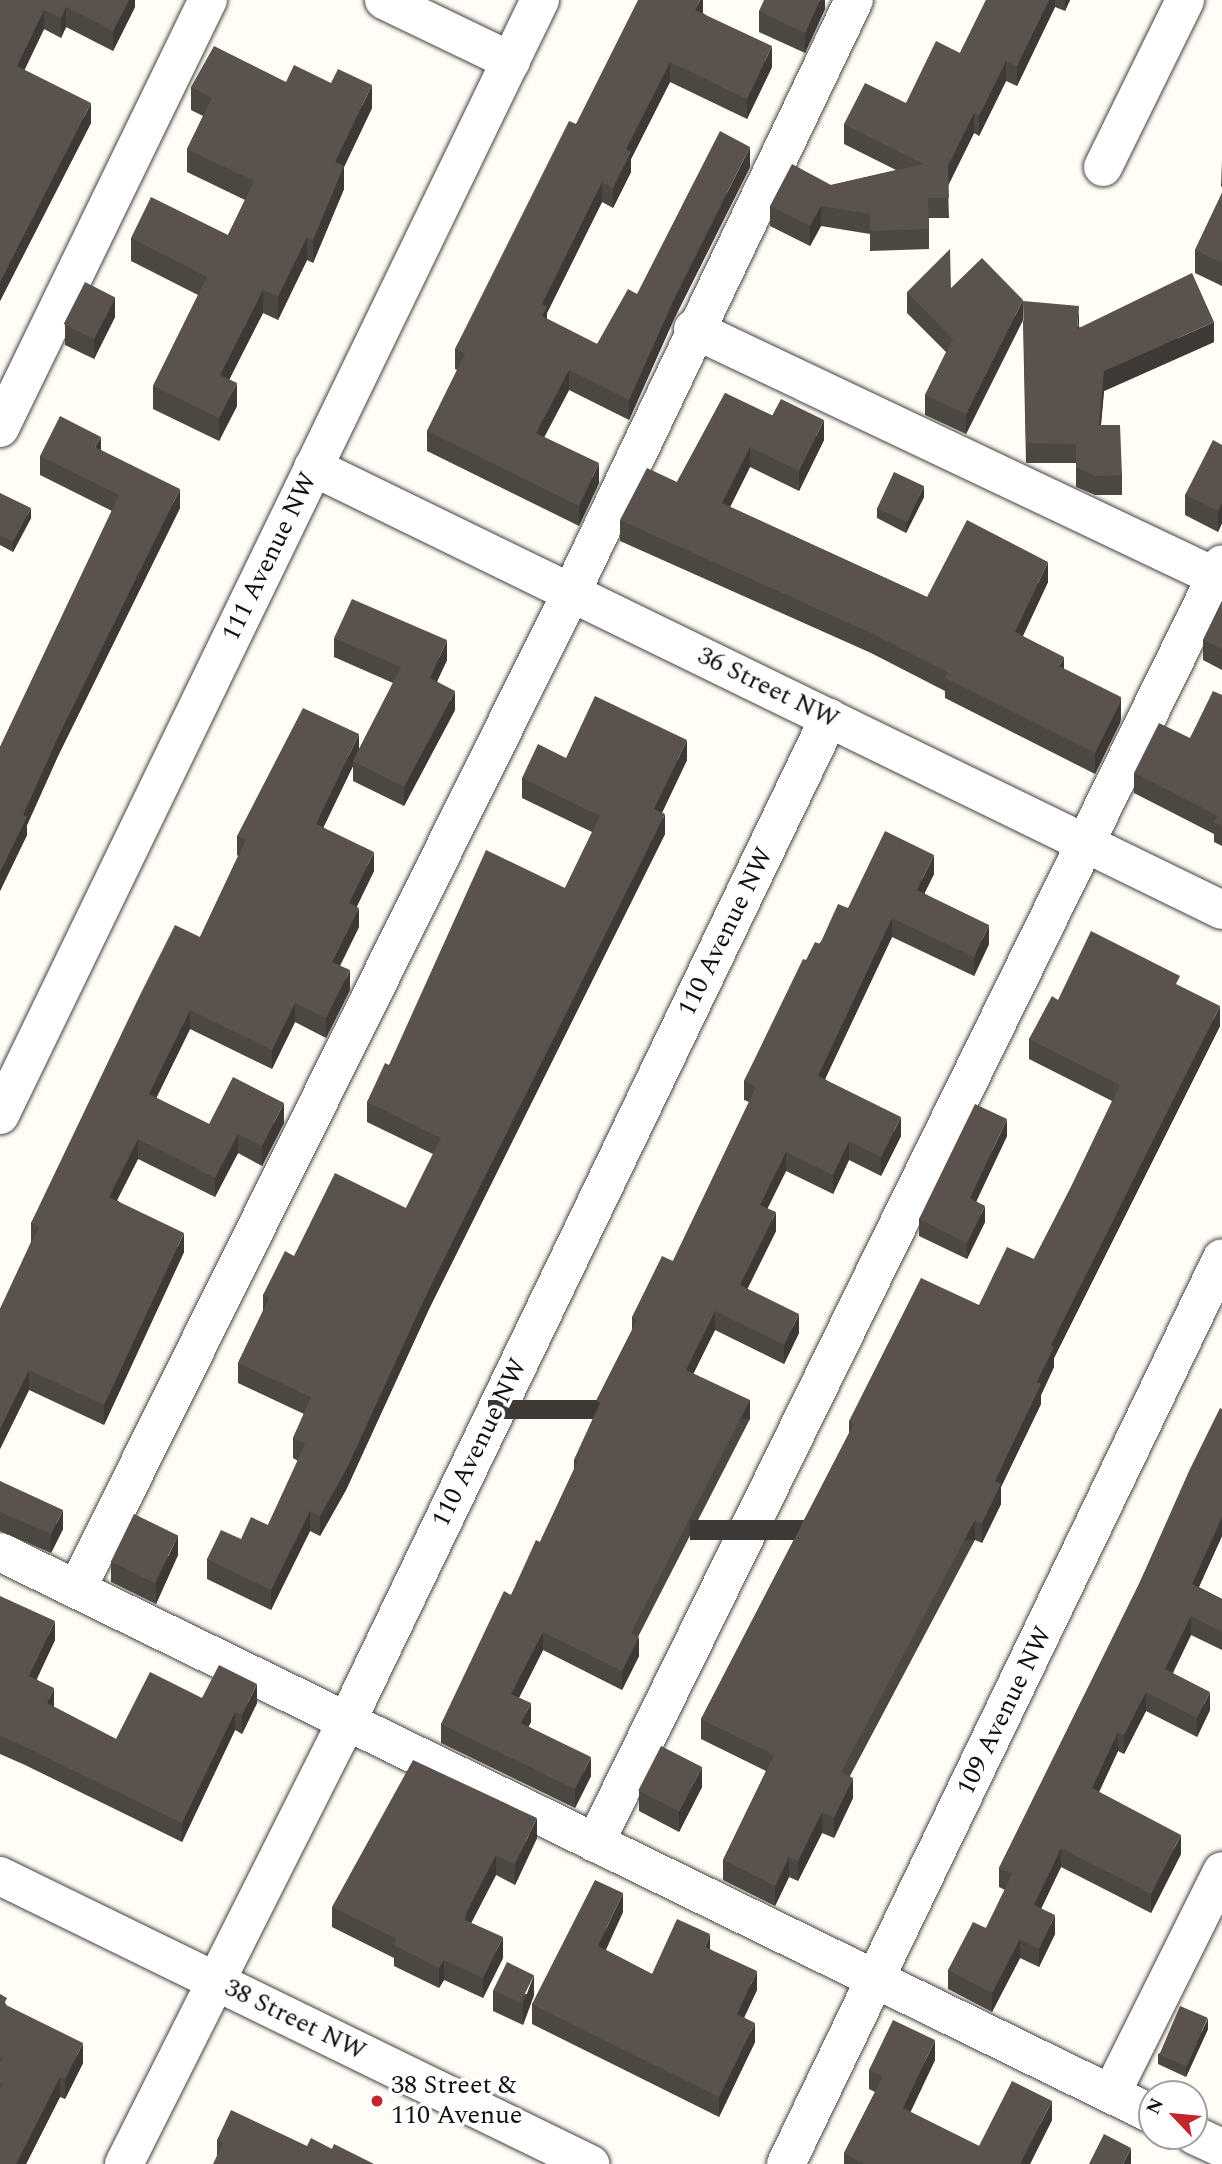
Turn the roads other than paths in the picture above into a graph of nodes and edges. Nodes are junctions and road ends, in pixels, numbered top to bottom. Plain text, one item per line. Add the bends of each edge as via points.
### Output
1 (208, 0) edge
2 (384, 0) edge
3 (540, 0) edge
4 (854, 0) edge
5 (1185, 0) edge
6 (511, 61) junction
7 (1103, 167) dead end
8 (693, 329) junction
9 (0, 428) edge
10 (313, 467) junction
11 (1219, 570) edge
12 (571, 593) junction
13 (829, 718) junction
14 (1082, 841) junction
15 (1222, 910) edge
16 (0, 1115) edge
17 (1222, 1258) edge
18 (0, 1552) edge
19 (77, 1589) junction
20 (347, 1721) junction
21 (596, 1843) junction
22 (1222, 1871) edge
23 (0, 1876) edge
24 (877, 1980) junction
25 (214, 1981) junction
26 (1111, 2094) junction
27 (1138, 2107) edge
28 (124, 2164) edge
29 (590, 2164) edge
30 (786, 2164) edge

1 - 9 street
2 - 6 street
3 - 6 street, 111 Avenue NW
4 - 8 street
5 - 7 street
6 - 10 street, 111 Avenue NW
8 - 11 street
8 - 12 street
10 - 12 street, 36 Street NW
10 - 16 street, 111 Avenue NW
11 - 14 street
12 - 13 street, 36 Street NW
12 - 19 street
13 - 14 street, 36 Street NW
13 - 20 street, 110 Avenue NW
14 - 15 street, 36 Street NW
14 - 21 street
17 - 24 street, 109 Avenue NW
18 - 19 street
19 - 20 street
20 - 21 street
20 - 25 street, 110 Avenue NW
21 - 24 street
22 - 26 street
23 - 25 street, 38 Street NW
24 - 26 street
24 - 30 street, 109 Avenue NW
25 - 28 street, 110 Avenue NW
25 - 29 street, 38 Street NW
26 - 27 street

